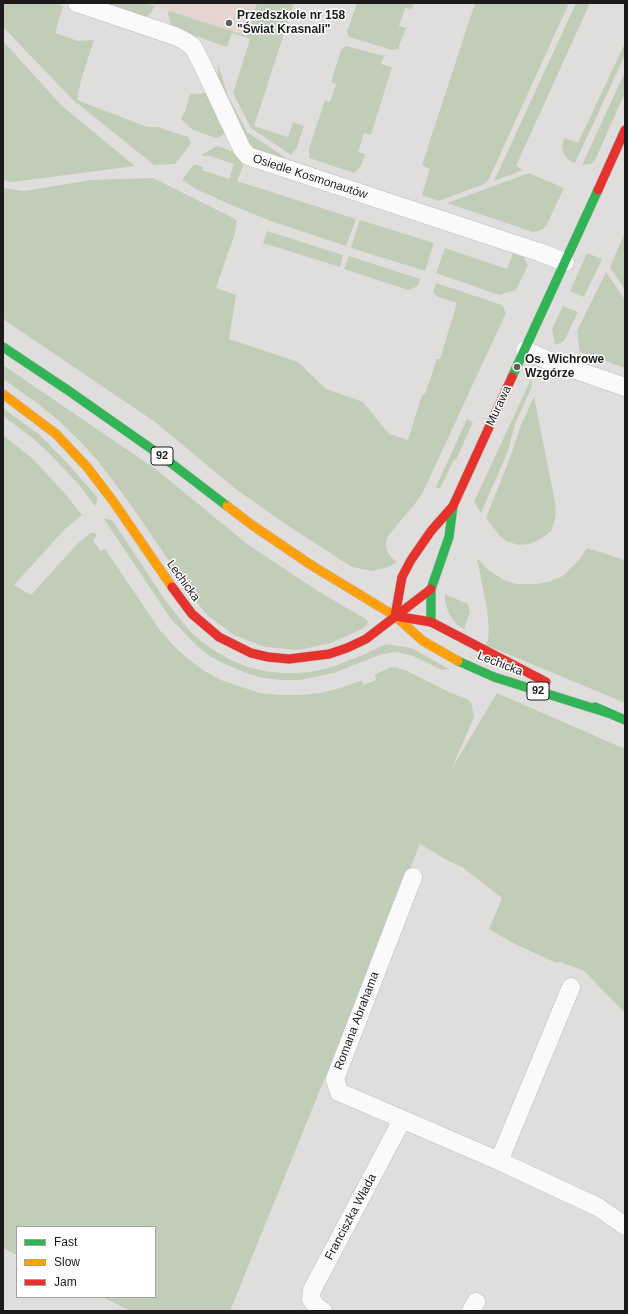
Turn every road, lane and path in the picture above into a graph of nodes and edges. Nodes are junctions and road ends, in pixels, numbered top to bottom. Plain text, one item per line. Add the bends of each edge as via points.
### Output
1 (77, 3) edge
2 (625, 130) edge
3 (565, 262) junction
4 (3, 347) edge
5 (525, 350) junction
6 (625, 386) edge
7 (3, 394) edge
8 (453, 506) junction
9 (431, 589) junction
10 (395, 616) junction
11 (431, 622) junction
12 (608, 713) junction
13 (625, 720) edge
14 (413, 877) dead end
15 (571, 987) dead end
16 (402, 1120) junction
17 (498, 1161) junction
18 (625, 1226) edge
19 (322, 1311) edge

1 - 3 street, Osiedle Kosmonautów via 175,36 193,47 242,149 248,156
2 - 3 street, Murawa
3 - 5 street, Murawa
4 - 10 street, Lechicka / 92 via 163,457 252,525 311,565
5 - 6 street
5 - 8 street, Murawa
7 - 10 street, Lechicka via 56,434 87,467 192,614 233,646 268,657 312,658 366,639
8 - 9 street, Murawa via 449,537
8 - 10 street, Murawa via 431,531 402,577
9 - 10 street
9 - 11 street, Murawa
10 - 11 street, Lechicka / 92
10 - 12 street, Lechicka / 92 via 423,641 494,677
11 - 12 street, Lechicka / 92
12 - 13 street, Lechicka / 92
14 - 16 street, Romana Abrahama via 335,1079 339,1092
15 - 17 street
16 - 17 street, Romana Abrahama
16 - 19 street, Franciszka Włada via 312,1290 311,1299
17 - 18 street, Romana Abrahama via 598,1207

